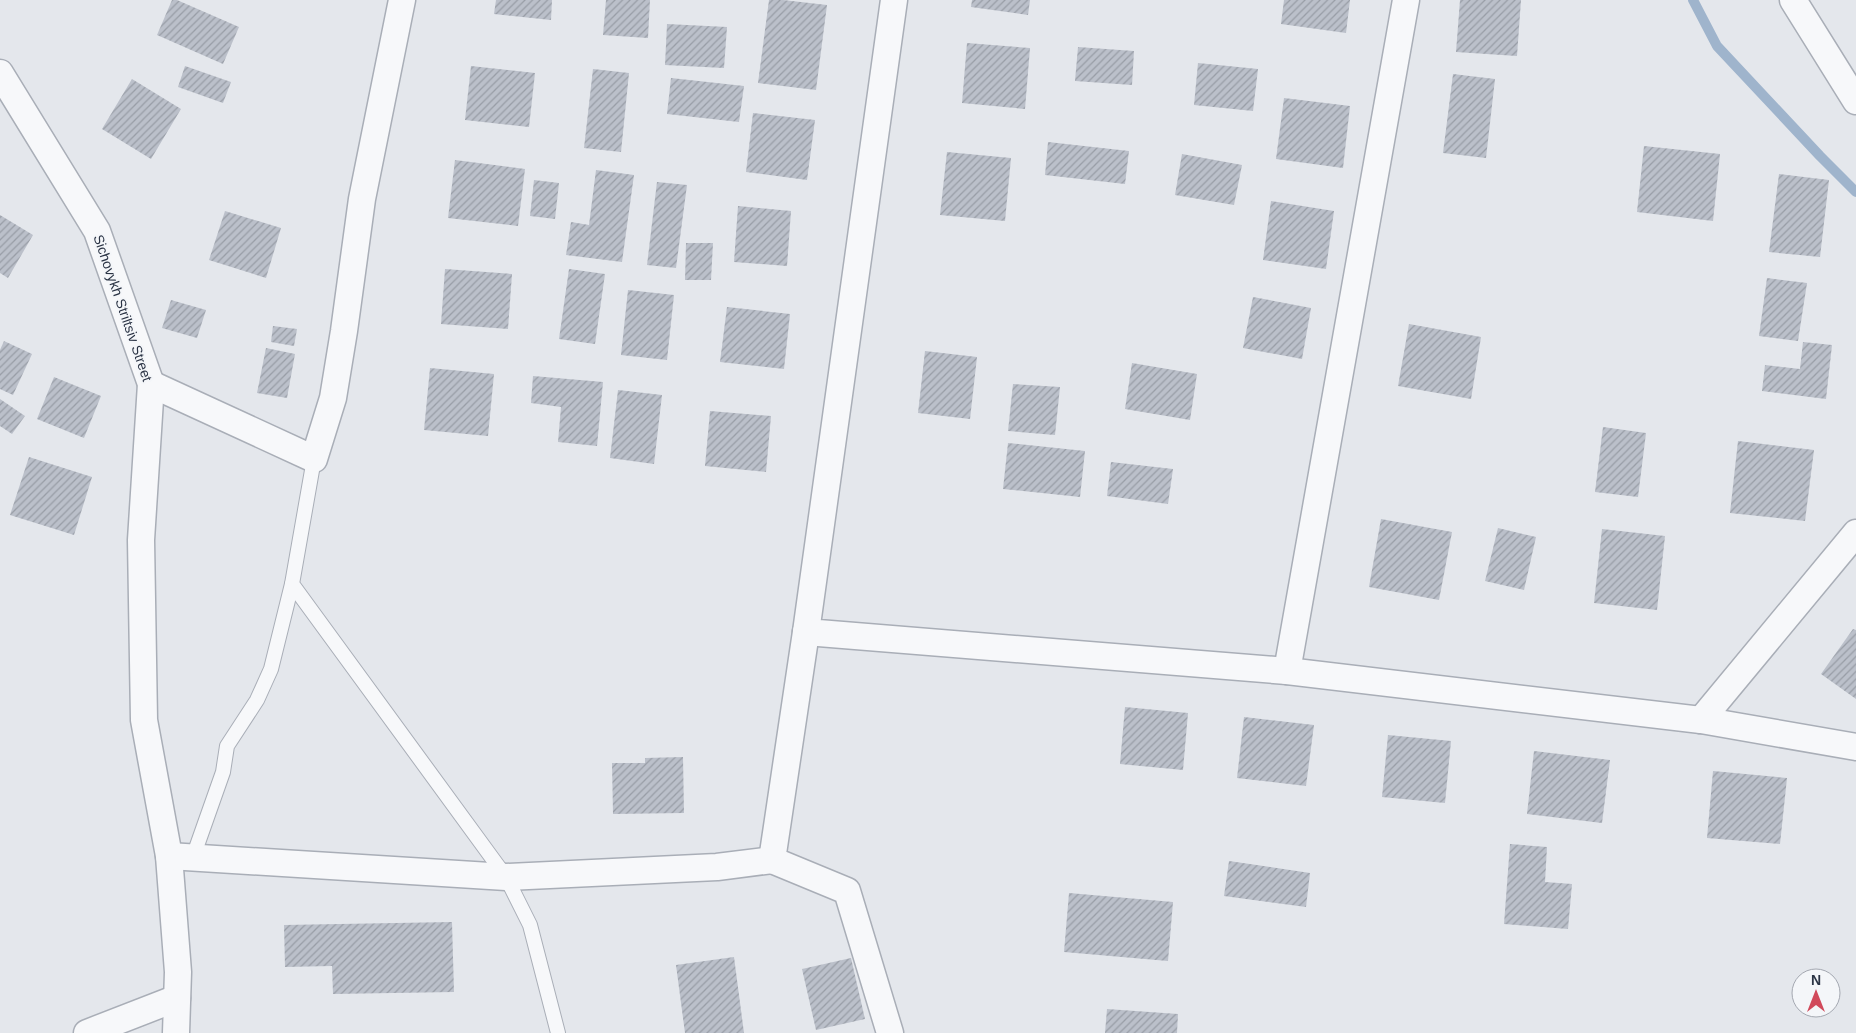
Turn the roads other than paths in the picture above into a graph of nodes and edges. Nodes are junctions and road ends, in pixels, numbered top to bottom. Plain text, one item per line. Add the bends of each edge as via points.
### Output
1 (402, 0) edge
2 (894, 0) edge
3 (1406, 0) edge
4 (1793, 0) edge
5 (0, 73) edge
6 (1856, 101) edge
7 (151, 384) junction
8 (314, 459) junction
9 (1856, 534) edge
10 (292, 584) junction
11 (806, 632) junction
12 (1287, 671) junction
13 (1701, 720) junction
14 (1856, 747) edge
15 (181, 856) junction
16 (772, 860) junction
17 (506, 876) junction
18 (177, 998) junction
19 (87, 1033) edge
20 (176, 1033) edge
21 (558, 1033) edge
22 (890, 1033) edge

1 - 8 street via 362,199 333,398
2 - 11 street
3 - 12 street
4 - 6 street
5 - 7 street, Sichovykh Striltsiv Street via 97,231
7 - 8 street
7 - 15 street, Sichovykh Striltsiv Street via 141,540 144,720
8 - 10 lane
9 - 13 street
10 - 15 lane via 271,669 257,700 227,746 223,772
10 - 17 lane
11 - 12 street
11 - 16 street
12 - 13 street
13 - 14 street
15 - 17 street
15 - 18 street, Sichovykh Striltsiv Street
16 - 17 street via 717,868
16 - 22 street via 847,891
17 - 21 lane via 530,925
18 - 19 street
18 - 20 street, Sichovykh Striltsiv Street

